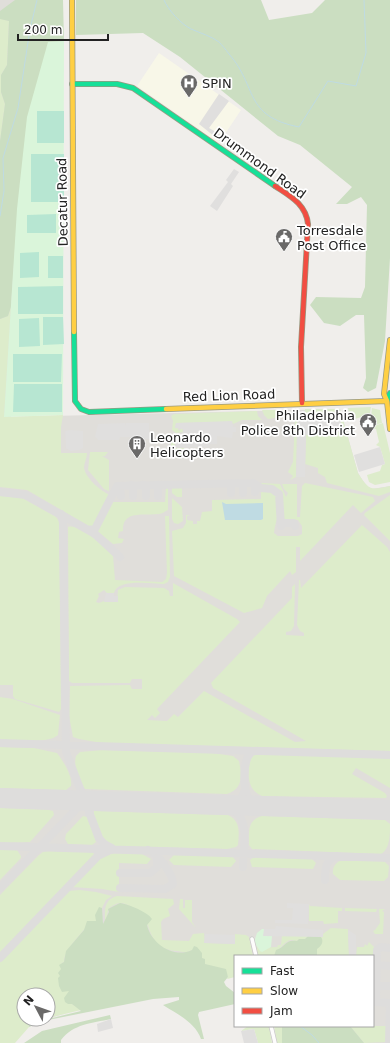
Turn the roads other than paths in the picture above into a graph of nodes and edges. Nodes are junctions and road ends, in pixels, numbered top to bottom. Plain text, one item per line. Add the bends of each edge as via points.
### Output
1 (72, 0) edge
2 (72, 84) junction
3 (390, 340) edge
4 (390, 393) edge
5 (387, 402) junction
6 (76, 403) joint
7 (302, 403) junction
8 (390, 429) edge
9 (252, 939) dead end
10 (256, 955) edge
11 (272, 1027) edge
12 (275, 1043) edge

1 - 2 street, Decatur Road
2 - 6 street, Decatur Road
2 - 7 street, Drummond Road via 117,84 133,88 300,203 307,215 308,224 301,347
3 - 5 street via 384,394
4 - 5 street
5 - 7 street, Red Lion Road
5 - 8 street
6 - 7 street, Red Lion Road via 81,409 90,412
9 - 10 street
11 - 12 street

